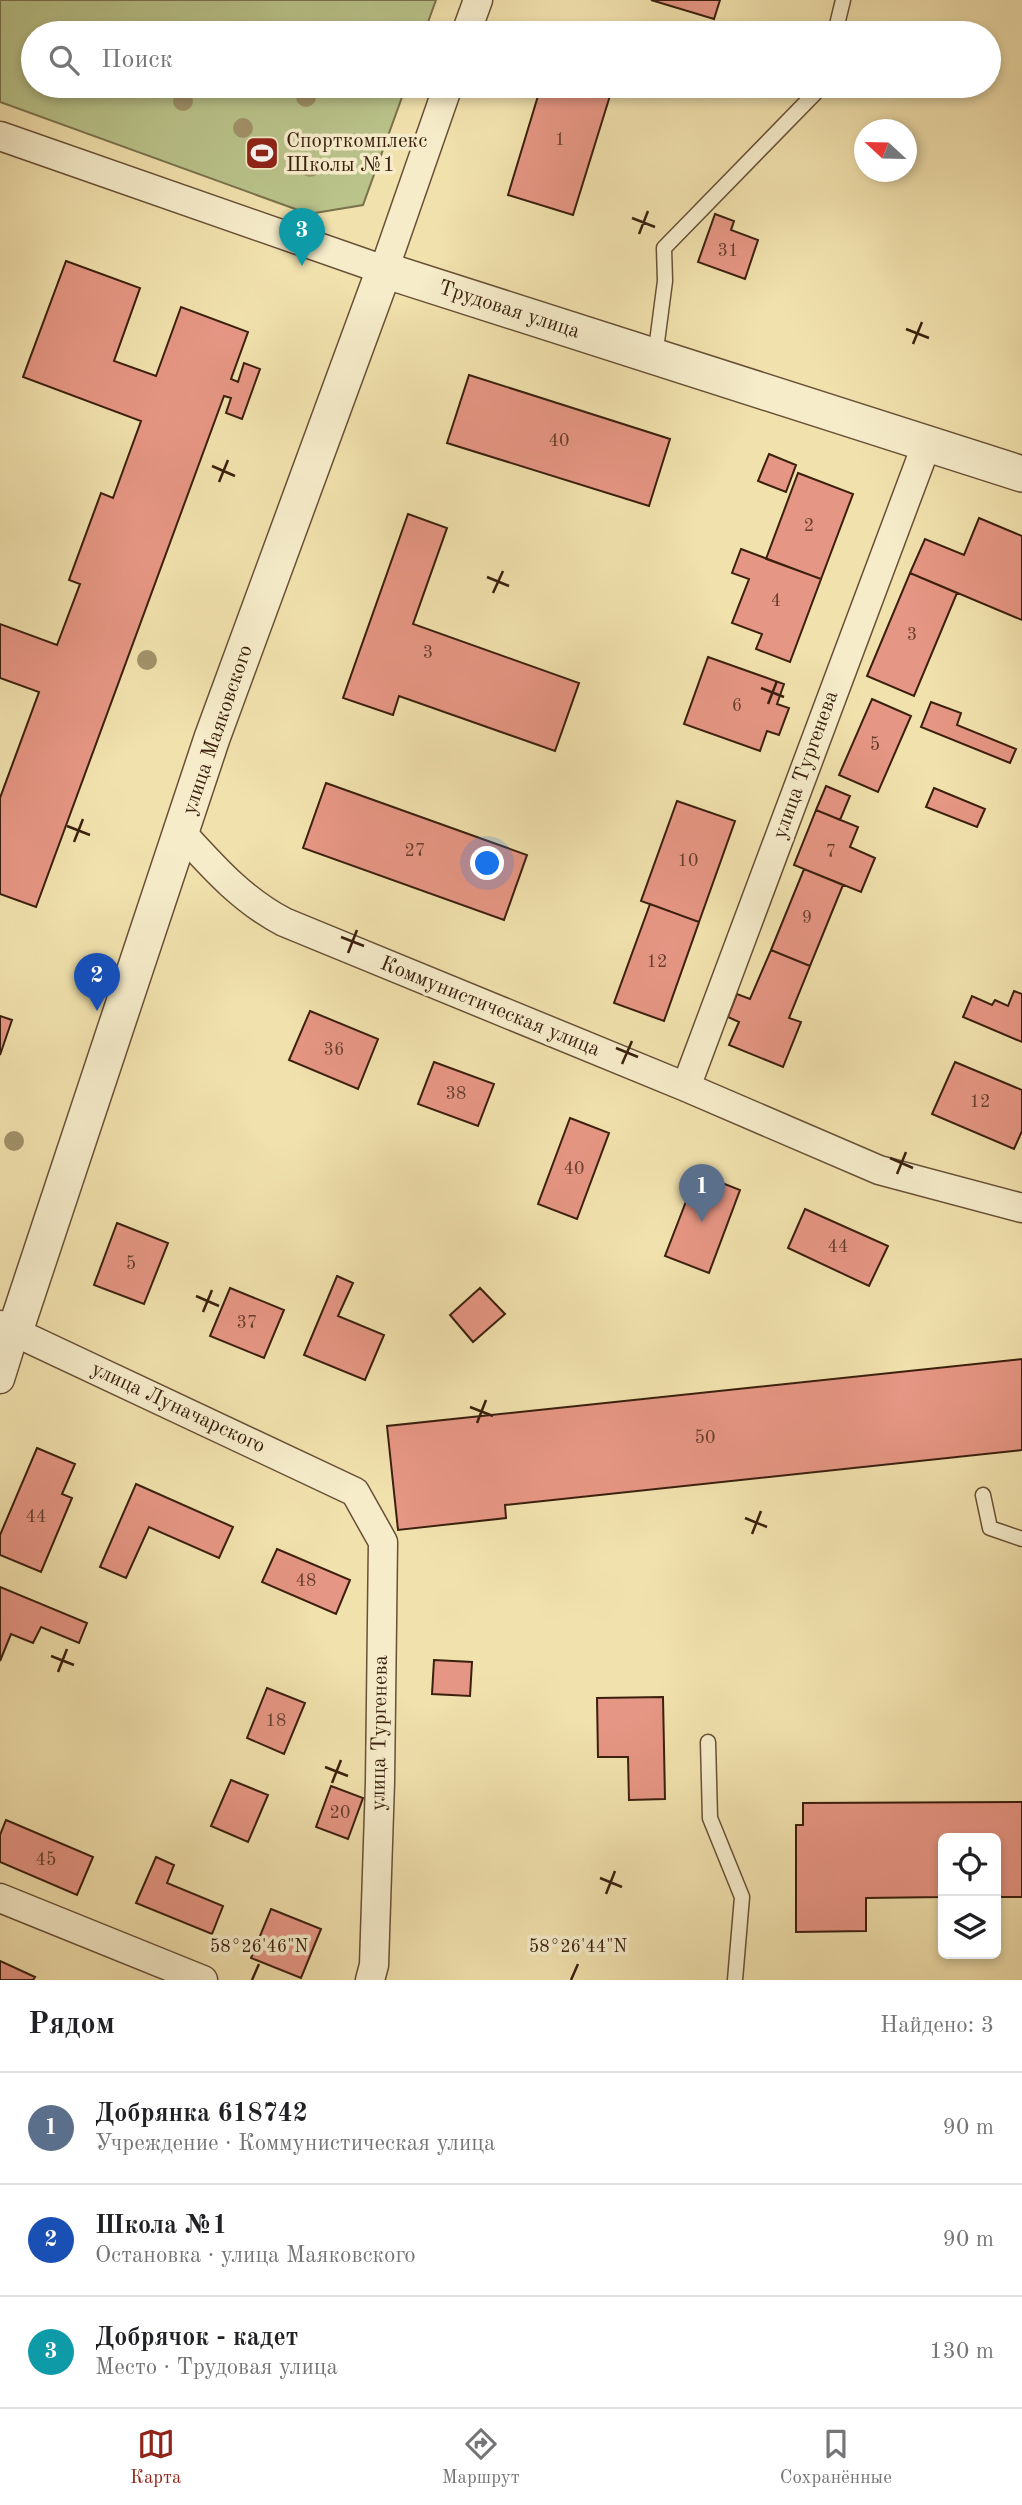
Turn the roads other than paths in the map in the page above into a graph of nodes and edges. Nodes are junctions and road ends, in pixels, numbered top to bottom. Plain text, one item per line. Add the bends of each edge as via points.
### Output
1 (478, 0) edge
2 (843, 0) edge
3 (470, 21) edge
4 (838, 21) edge
5 (444, 98) edge
6 (810, 98) edge
7 (0, 136) edge
8 (384, 270) junction
9 (655, 357) junction
10 (927, 443) junction
11 (1022, 474) edge
12 (182, 833) junction
13 (686, 1087) junction
14 (1022, 1208) edge
15 (8, 1328) edge
16 (0, 1379) edge
17 (355, 1492) joint
18 (983, 1495) dead end
19 (1022, 1539) edge
20 (708, 1742) dead end
21 (0, 1898) edge
22 (203, 1980) edge
23 (370, 1980) edge
24 (735, 1980) edge

1 - 3 street
2 - 4 lane
5 - 8 street, улица Маяковского
6 - 9 lane via 664,248 666,281
7 - 8 street, Трудовая улица
8 - 9 street, Трудовая улица
8 - 12 street, улица Маяковского via 212,738
9 - 10 street, Трудовая улица
10 - 11 street, Трудовая улица
10 - 13 street, улица Тургенева
12 - 13 street, Коммунистическая улица via 235,889 284,922
12 - 15 street, улица Маяковского
13 - 14 street, Коммунистическая улица via 879,1170
15 - 16 street, улица Маяковского
15 - 17 street, улица Луначарского
17 - 23 street, улица Тургенева via 383,1542 380,1782
18 - 19 lane via 990,1528
20 - 24 lane via 710,1818 742,1898
21 - 22 street

